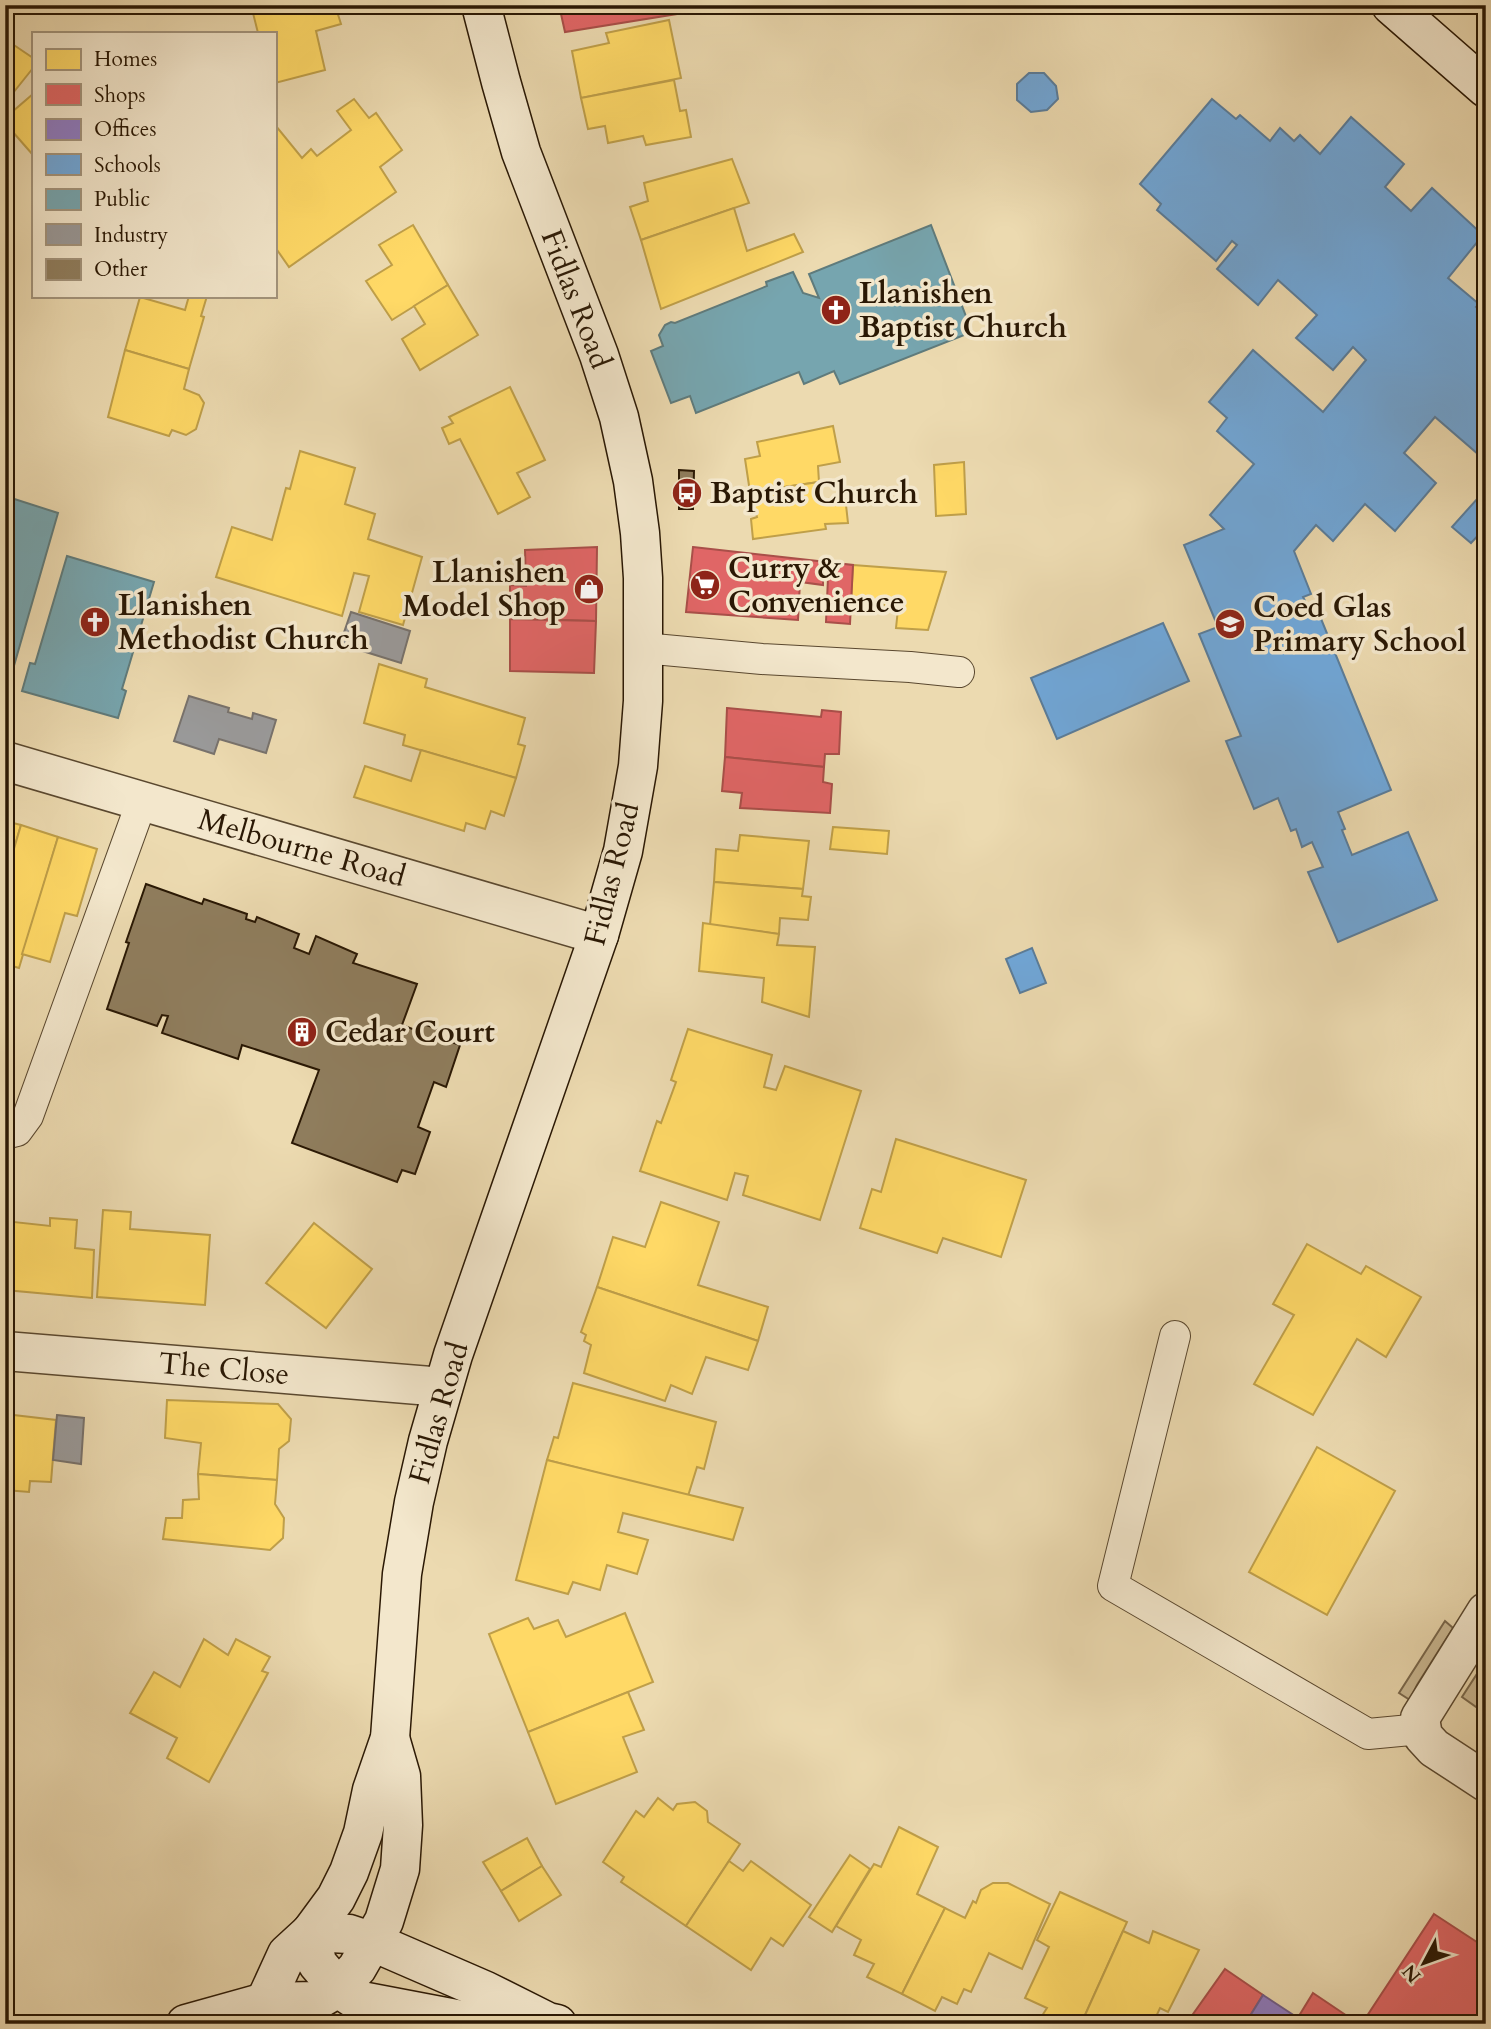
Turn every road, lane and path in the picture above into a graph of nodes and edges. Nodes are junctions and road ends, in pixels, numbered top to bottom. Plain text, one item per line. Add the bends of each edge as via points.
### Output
1 (481, 5) edge
2 (1391, 5) edge
3 (1486, 88) edge
4 (643, 648) junction
5 (959, 672) dead end
6 (5, 761) edge
7 (142, 801) junction
8 (599, 935) junction
9 (5, 1134) edge
10 (1175, 1336) dead end
11 (5, 1351) edge
12 (443, 1387) junction
13 (1486, 1612) edge
14 (1421, 1729) junction
15 (390, 1738) junction
16 (1486, 1782) edge
17 (311, 1932) junction
18 (373, 1942) junction
19 (338, 1988) junction
20 (265, 2002) junction
21 (552, 2023) edge
22 (186, 2024) edge
23 (482, 2024) edge
24 (489, 2024) edge

1 - 4 street, Fidlas Road via 521,152 618,417 634,481 640,533
2 - 3 street
4 - 5 lane
4 - 8 street, Fidlas Road via 638,766 623,850
6 - 7 street, Melbourne Road
7 - 8 street, Melbourne Road
7 - 9 lane via 28,1116 17,1131
8 - 12 street, Fidlas Road
10 - 14 lane via 1113,1586 1368,1734
11 - 12 street, The Close
12 - 15 street, Fidlas Road via 414,1502 402,1574
13 - 14 street via 1420,1718
14 - 16 street via 1434,1748
15 - 17 street, Fidlas Road via 349,1872
15 - 18 street, Fidlas Road via 401,1776 400,1869
17 - 18 street via 349,1934
17 - 19 street via 317,1964
17 - 20 street, Fidlas Road via 287,1954
18 - 19 street, Fidlas Road
18 - 21 street
19 - 20 street, Fidlas Road via 317,2001
19 - 23 street via 356,2000
20 - 22 street
21 - 24 street

